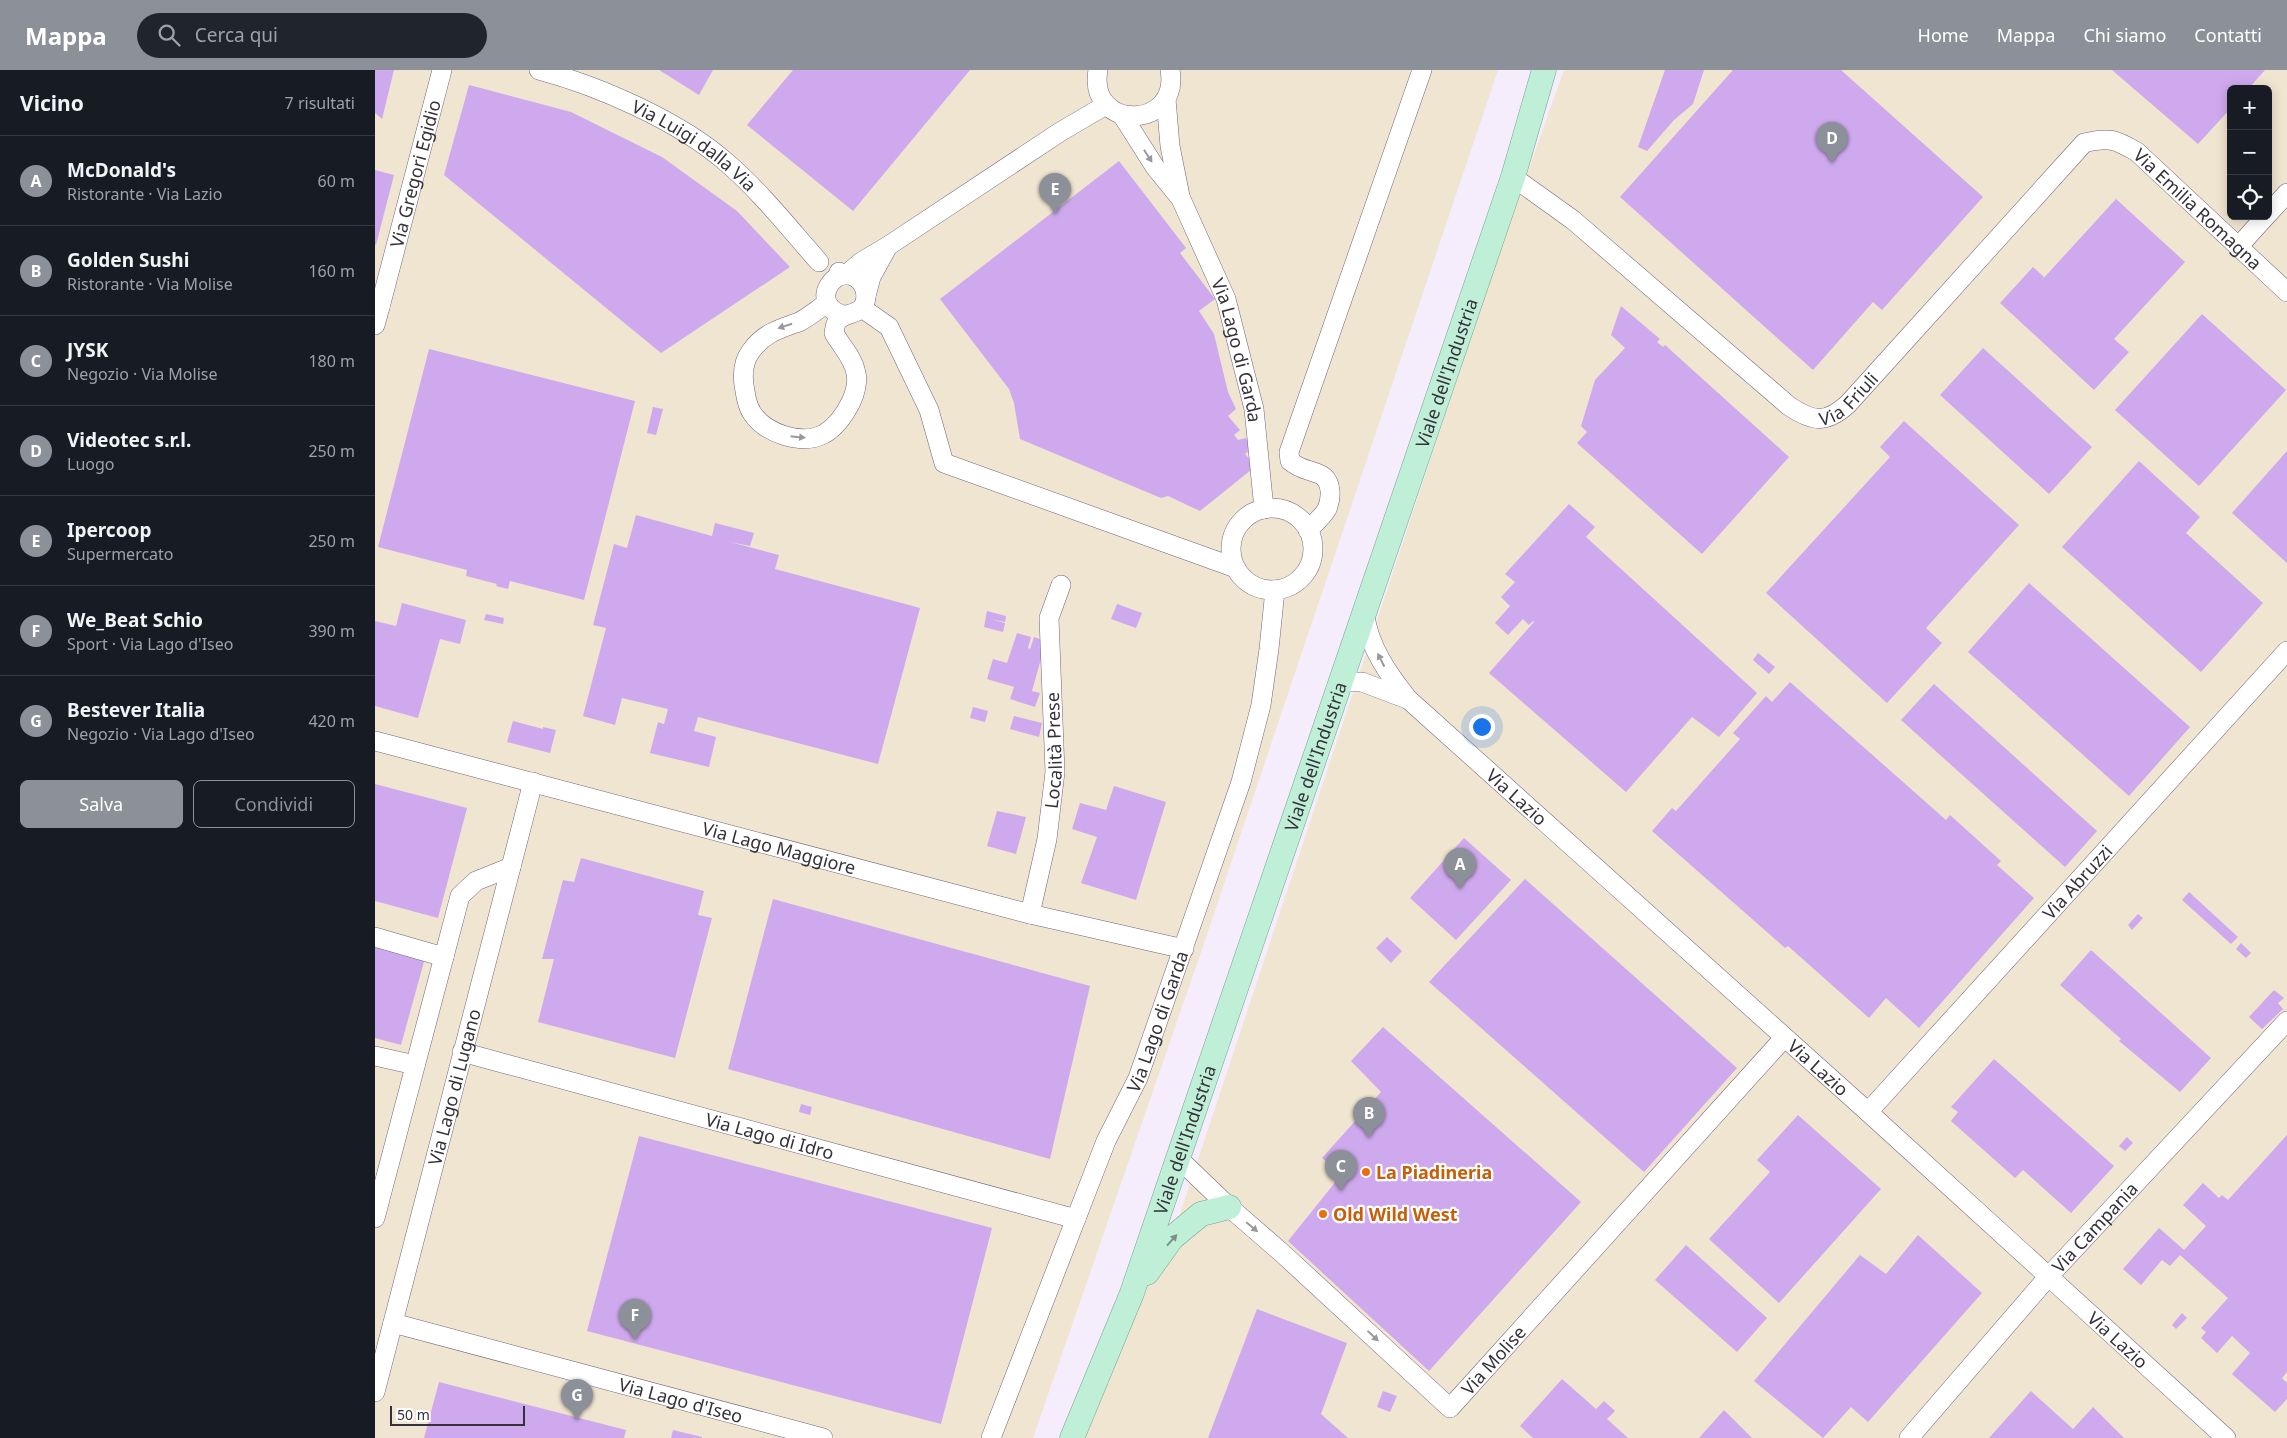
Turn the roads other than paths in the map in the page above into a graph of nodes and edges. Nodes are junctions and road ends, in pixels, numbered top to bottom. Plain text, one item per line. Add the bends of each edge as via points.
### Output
1 (442, 70) edge
2 (539, 70) edge
3 (1422, 70) edge
4 (1544, 70) edge
5 (1173, 72) edge
6 (1095, 73) edge
7 (1166, 99) junction
8 (1106, 105) junction
9 (1122, 115) junction
10 (2103, 138) joint
11 (1513, 177) junction
12 (2287, 193) edge
13 (1181, 199) junction
14 (2272, 210) edge
15 (2263, 220) edge
16 (888, 246) junction
17 (2239, 247) junction
18 (819, 262) junction
19 (846, 275) junction
20 (2287, 292) edge
21 (827, 296) junction
22 (864, 302) junction
23 (377, 306) edge
24 (843, 315) junction
25 (375, 326) edge
26 (1264, 509) junction
27 (1308, 530) junction
28 (1236, 568) junction
29 (1061, 585) dead end
30 (1275, 590) junction
31 (1365, 616) junction
32 (2287, 651) edge
33 (1341, 682) junction
34 (1408, 699) junction
35 (375, 741) edge
36 (533, 782) junction
37 (511, 867) junction
38 (1030, 914) junction
39 (375, 937) edge
40 (1184, 949) junction
41 (444, 957) junction
42 (2287, 1021) edge
43 (1784, 1038) junction
44 (462, 1052) junction
45 (375, 1056) edge
46 (415, 1065) junction
47 (1867, 1112) junction
48 (1179, 1158) junction
49 (1229, 1207) junction
50 (375, 1218) edge
51 (1076, 1219) junction
52 (2048, 1277) junction
53 (1132, 1293) junction
54 (393, 1322) junction
55 (375, 1392) edge
56 (823, 1438) edge
57 (991, 1438) edge
58 (1072, 1438) edge
59 (1909, 1438) edge
60 (2226, 1438) edge

1 - 23 street, Via Gregori Egidio
2 - 18 street, Via Luigi dalla Via via 631,105 679,129 725,161 761,195
3 - 27 street via 1289,452 1290,461 1299,469 1321,474 1328,480 1331,492 1327,509
4 - 11 main road, Viale dell'Industria
5 - 7 street, Via Lago di Garda
6 - 8 street via 1097,88
7 - 9 street via 1151,113 1132,117
7 - 13 street, Via Lago di Garda via 1170,146
8 - 9 street
8 - 16 street
9 -> 13 street, Via Lago di Garda
10 - 11 street, Via Friuli via 2084,143 1848,404 1829,418 1815,419 1789,406 1573,220
10 - 17 street, Via Emilia Romagna via 2117,140 2137,152
11 - 31 main road, Viale dell'Industria
12 - 14 street
13 - 26 street, Via Lago di Garda via 1226,299 1255,409
15 - 17 street
16 - 19 street
16 - 22 street via 871,277
17 - 20 street, Via Emilia Romagna
18 - 19 street
18 - 21 street via 826,278
19 - 21 street via 834,279
19 - 22 street via 863,284
21 - 24 street via 837,313
21 -> 24 street via 800,321 773,330 762,338 744,363 746,397 751,412 765,426 780,434 809,438 823,434 846,413 853,398 856,374 834,333 836,322
22 - 24 street via 850,315
22 - 28 street via 889,327 929,410 944,463
23 - 25 street, Via Gregori Egidio
26 - 27 street via 1290,512
26 - 28 street via 1243,520 1236,530 1231,555
27 - 30 street via 1313,543 1307,569 1293,583
28 - 30 street via 1252,585
29 - 38 street, Località Prese via 1049,618 1055,772 1047,839
30 - 40 street, Via Lago di Garda via 1261,705 1246,763
31 - 33 main road, Viale dell'Industria
34 -> 31 street via 1382,662 1366,628
32 - 47 street, Via Abruzzi
33 - 34 street via 1363,682
33 - 48 main road, Viale dell'Industria
34 - 43 street, Via Lazio
35 - 36 street, Via Lago Maggiore
36 - 37 street, Via Lago di Lugano
36 - 38 street, Via Lago Maggiore
37 - 41 street via 476,880 460,896
37 - 44 street, Via Lago di Lugano
38 - 40 street, Via Lago Maggiore
39 - 41 street
40 - 51 street, Via Lago di Garda via 1138,1078 1105,1141
41 - 46 street
42 - 52 street, Via Campania
43 - 47 street, Via Lazio
49 -> 43 street, Via Molise via 1450,1408
44 - 51 street, Via Lago di Idro
44 - 54 street, Via Lago di Lugano
45 - 46 street
46 - 50 street
47 - 52 street, Via Lazio
48 - 49 street, Via Molise
48 - 53 main road, Viale dell'Industria
53 -> 49 main road via 1172,1238 1201,1214
51 - 57 street, Via Lago di Garda
52 - 59 street, Via Campania
52 - 60 street, Via Lazio
53 - 58 main road, Viale dell'Industria
54 - 55 street, Via Lago di Lugano
54 - 56 street, Via Lago d'Iseo

